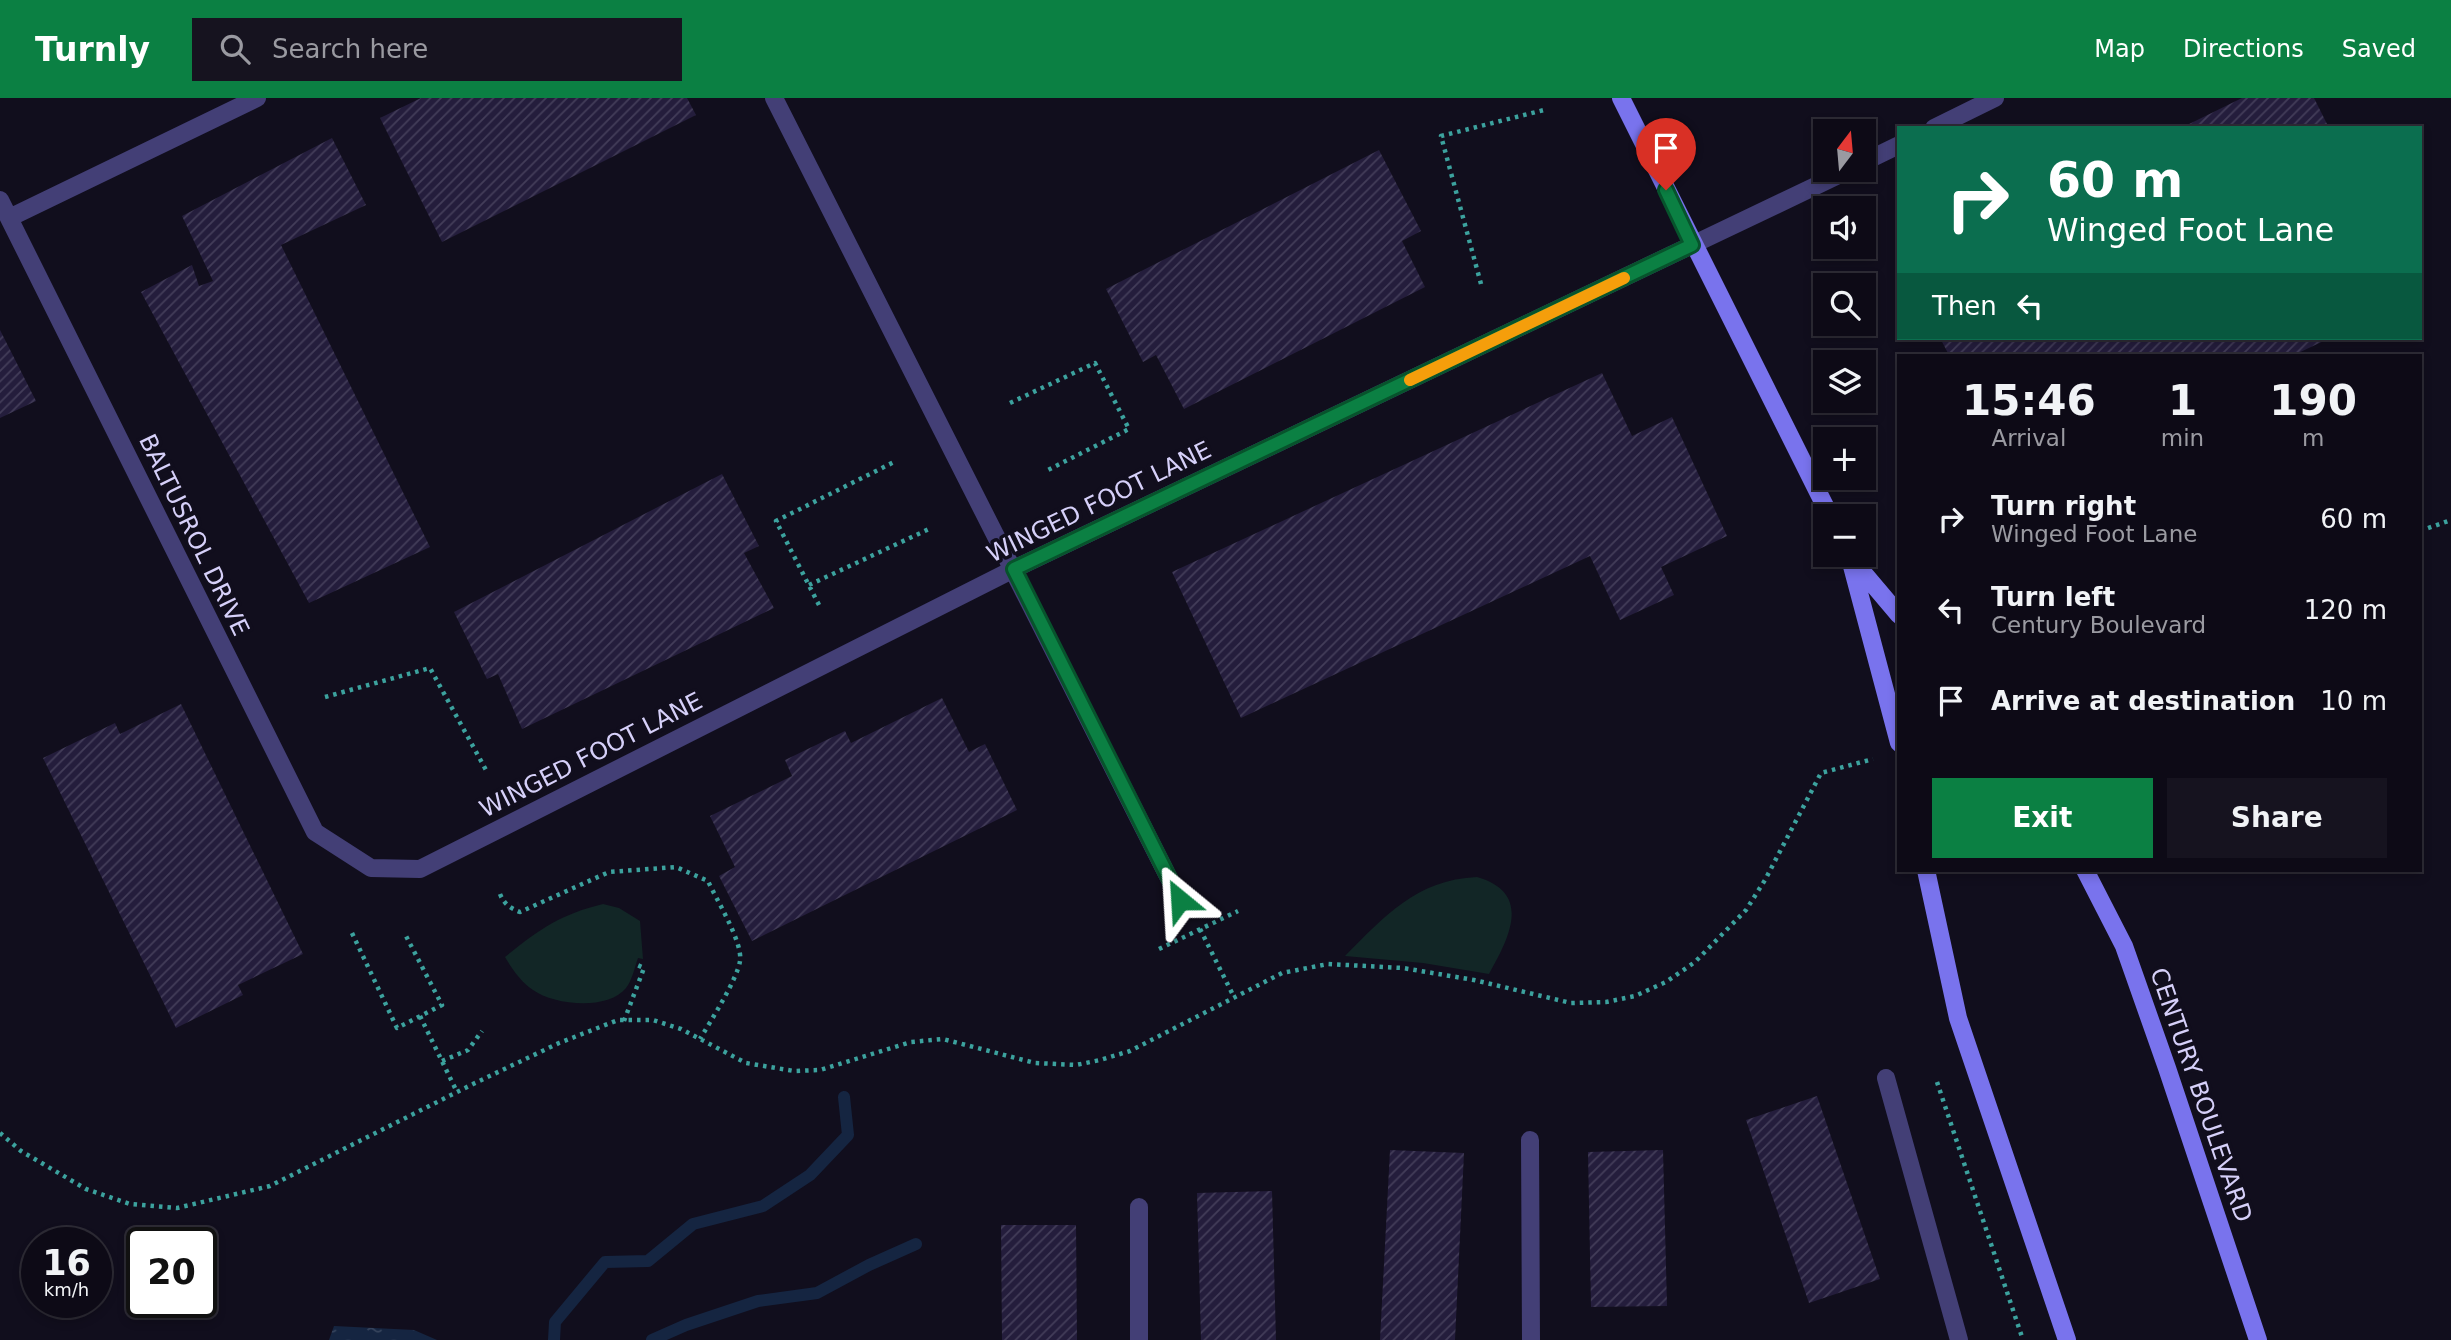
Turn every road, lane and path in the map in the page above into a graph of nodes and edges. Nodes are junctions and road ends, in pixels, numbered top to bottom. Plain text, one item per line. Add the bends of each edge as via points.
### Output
1 (257, 98) edge
2 (774, 98) edge
3 (1621, 98) edge
4 (1995, 98) edge
5 (1544, 110) dead end
6 (1938, 126) edge
7 (1897, 146) edge
8 (1876, 156) edge
9 (1824, 182) edge
10 (0, 200) edge
11 (9, 218) junction
12 (1692, 245) junction
13 (1481, 284) dead end
14 (1010, 403) dead end
15 (896, 461) dead end
16 (1044, 471) dead end
17 (1824, 504) edge
18 (2451, 520) edge
19 (929, 529) dead end
20 (2422, 530) edge
21 (1853, 567) edge
22 (1859, 567) edge
23 (1014, 569) junction
24 (809, 585) junction
25 (819, 605) dead end
26 (1897, 613) edge
27 (325, 697) dead end
28 (1897, 735) edge
29 (1876, 759) dead end
30 (486, 770) dead end
31 (371, 868) joint
32 (1926, 872) edge
33 (2086, 872) edge
34 (500, 894) dead end
35 (1180, 900) dead end
36 (1238, 911) dead end
37 (1200, 929) junction
38 (352, 933) dead end
39 (406, 936) dead end
40 (1159, 950) dead end
41 (635, 964) dead end
42 (1234, 997) junction
43 (420, 1016) junction
44 (624, 1021) junction
45 (482, 1031) dead end
46 (700, 1039) junction
47 (442, 1061) junction
48 (1886, 1078) dead end
49 (1937, 1082) dead end
50 (457, 1092) junction
51 (0, 1133) edge
52 (1530, 1140) dead end
53 (1139, 1207) dead end
54 (1139, 1340) edge
55 (1531, 1340) edge
56 (1959, 1340) edge
57 (2023, 1340) edge
58 (2067, 1340) edge
59 (2258, 1340) edge

1 - 11 street
2 - 23 street
3 - 12 street
4 - 6 street
5 - 13 path via 1441,136
7 - 8 street
9 - 12 street, WINGED FOOT LANE
10 - 11 street, BALTUSROL DRIVE
11 - 31 street, BALTUSROL DRIVE via 315,832
12 - 17 street
12 - 23 street, WINGED FOOT LANE
14 - 16 path via 1095,363 1129,429
15 - 24 path via 776,521
18 - 20 path
19 - 24 path
21 - 28 street
22 - 26 street
23 - 31 street, WINGED FOOT LANE via 420,869
23 - 35 street
24 - 25 path
27 - 30 path via 430,668
29 - 42 path via 1821,773 1746,910 1695,962 1635,996 1571,1003 1403,968 1328,964 1282,973
32 - 58 street via 1958,1018
33 - 59 street, CENTURY BOULEVARD via 2124,946
34 - 46 path via 503,902 520,912 609,872 676,867 708,881 738,947 740,962
36 - 37 path
37 - 40 path
37 - 42 path
38 - 43 path via 397,1028
39 - 43 path via 442,1004
41 - 44 path via 644,968
42 - 46 path via 1130,1051 1076,1065 1035,1063 943,1040 911,1042 820,1070 794,1071 746,1063
43 - 47 path
44 - 46 path via 653,1020
44 - 50 path via 559,1043
45 - 47 path via 468,1050
47 - 50 path
48 - 56 street
49 - 57 path
50 - 51 path via 270,1186 177,1208 130,1204 86,1189 21,1151
52 - 55 street
53 - 54 street

